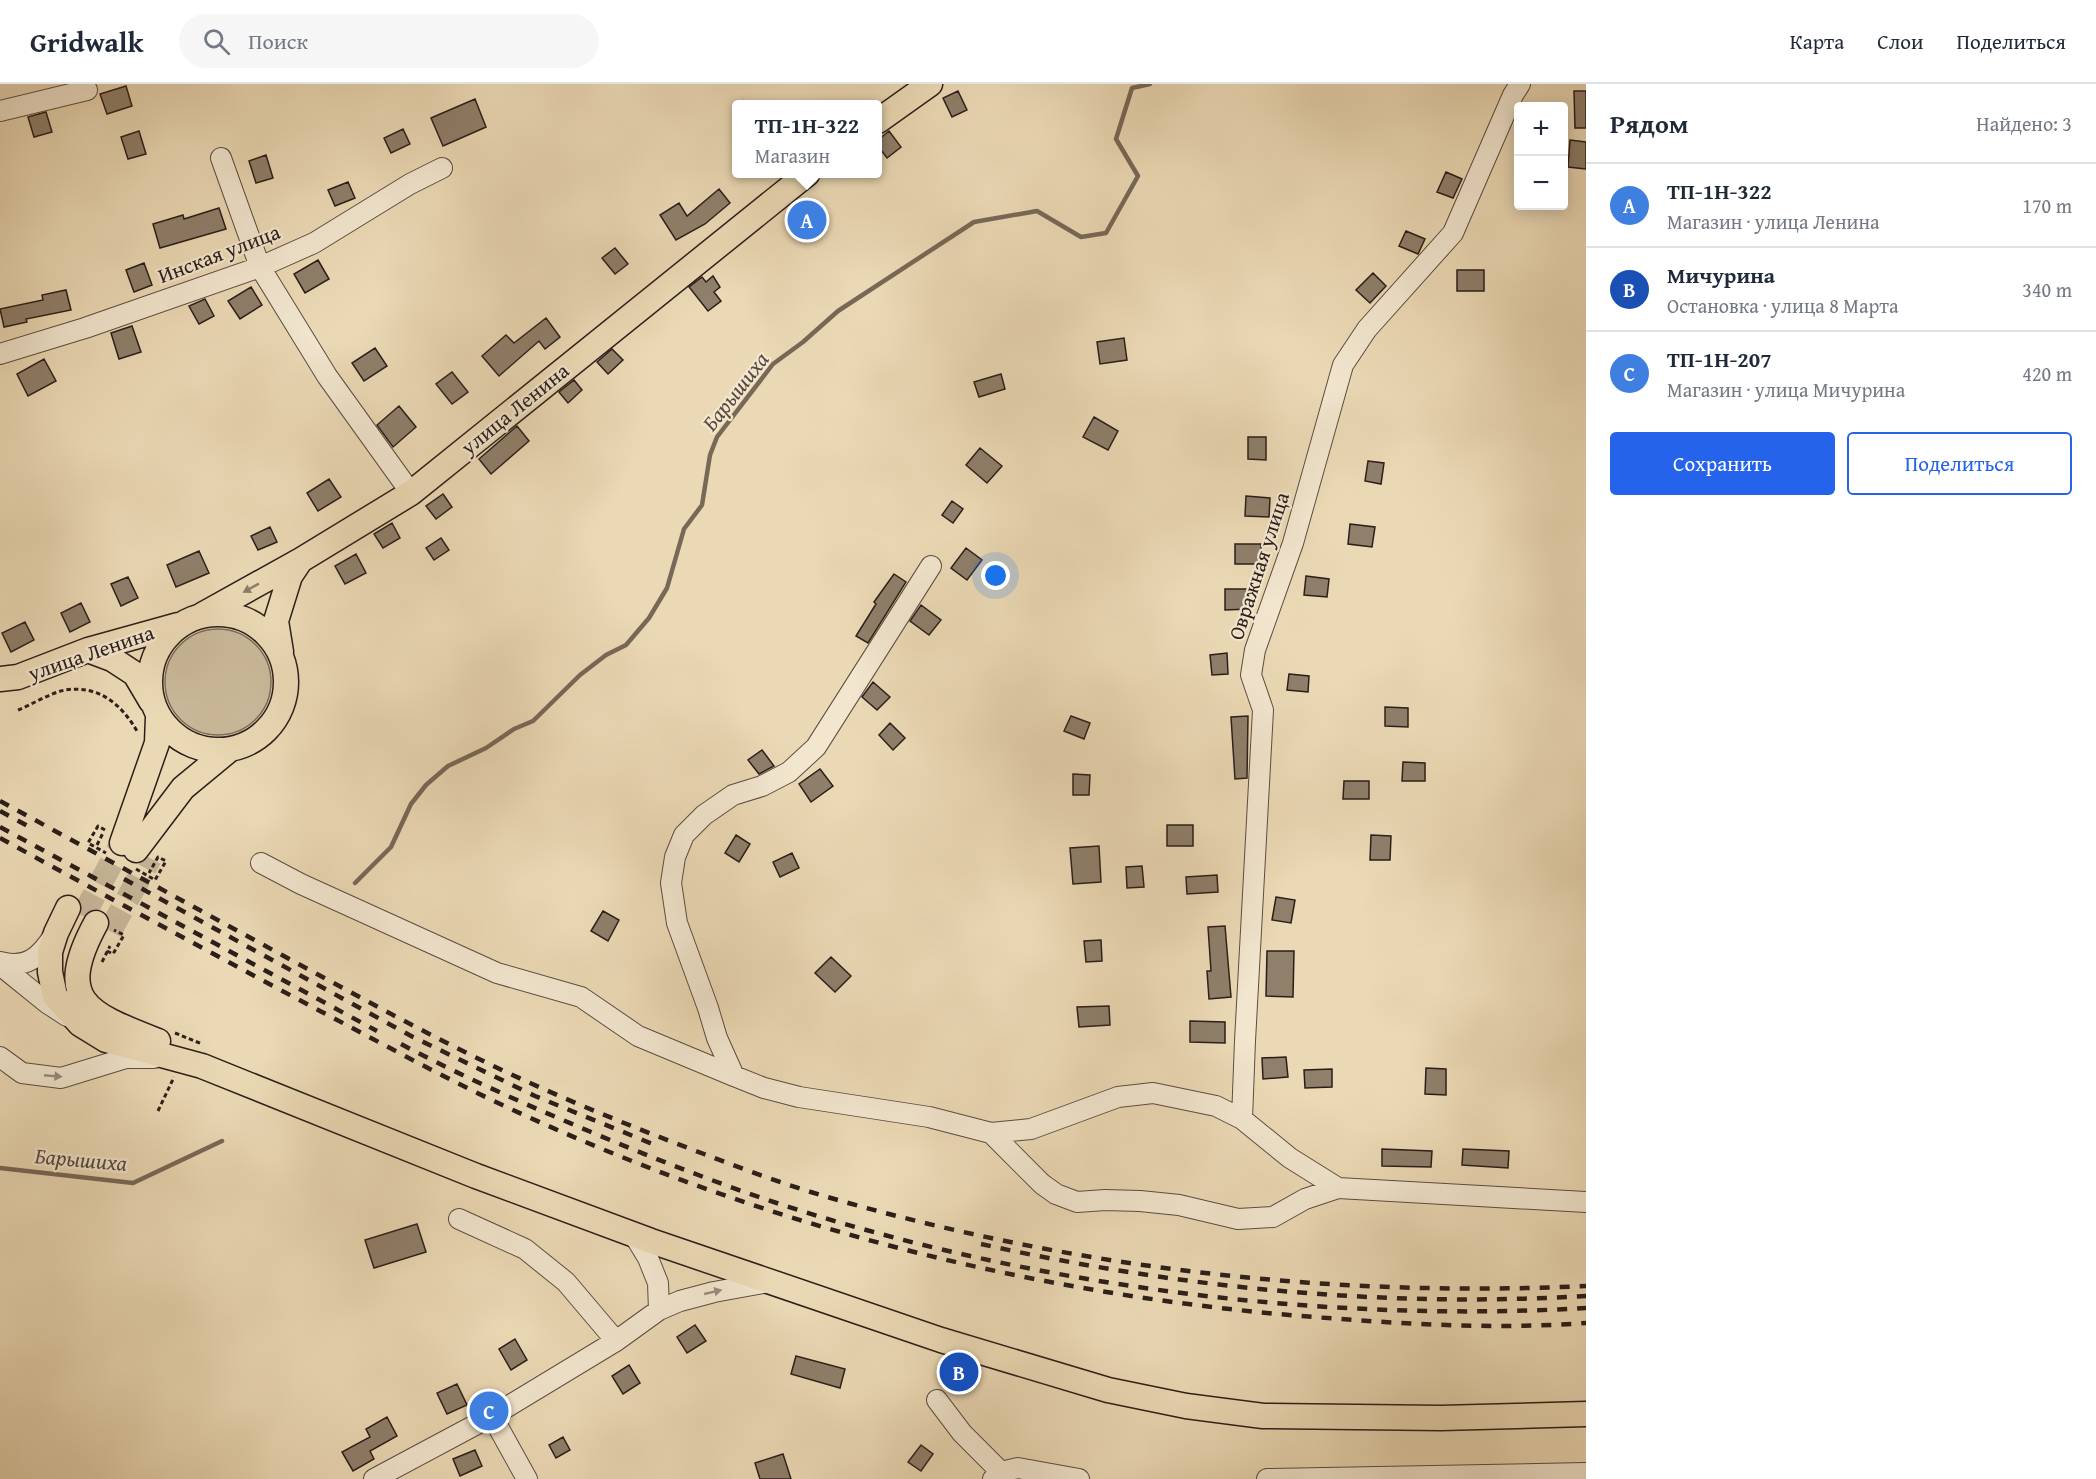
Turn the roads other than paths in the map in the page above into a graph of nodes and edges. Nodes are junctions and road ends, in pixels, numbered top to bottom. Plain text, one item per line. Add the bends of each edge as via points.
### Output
1 (930, 84) edge
2 (1520, 84) edge
3 (87, 90) dead end
4 (0, 111) edge
5 (882, 118) edge
6 (221, 158) dead end
7 (442, 168) dead end
8 (802, 178) edge
9 (260, 267) junction
10 (1, 351) edge
11 (411, 493) junction
12 (301, 560) junction
13 (931, 566) dead end
14 (191, 620) junction
15 (88, 650) junction
16 (281, 654) junction
17 (0, 679) edge
18 (156, 711) junction
19 (229, 750) junction
20 (261, 863) dead end
21 (98, 926) junction
22 (56, 933) junction
23 (0, 963) edge
24 (80, 1024) junction
25 (0, 1057) edge
26 (173, 1059) junction
27 (734, 1076) junction
28 (1242, 1119) junction
29 (991, 1133) junction
30 (1338, 1188) junction
31 (1586, 1202) edge
32 (459, 1219) dead end
33 (634, 1235) junction
34 (769, 1282) junction
35 (659, 1310) junction
36 (616, 1341) junction
37 (937, 1400) dead end
38 (1586, 1414) edge
39 (492, 1416) junction
40 (1586, 1473) edge
41 (997, 1476) edge
42 (374, 1479) edge
43 (527, 1479) edge
44 (1079, 1479) edge
45 (1267, 1479) edge

1 - 5 main road
2 - 28 street, Овражная улица via 1453,233 1367,329 1343,365 1293,543 1255,650 1251,675 1263,710
3 - 4 street
6 - 9 street
7 - 9 street, Инская улица via 314,243
8 - 11 main road, улица Ленина
9 - 10 street, Инская улица via 85,328
9 - 11 street via 327,376
11 - 12 main road, улица Ленина
12 -> 14 main road, улица Ленина
12 - 16 main road via 290,576 276,621
13 - 27 street via 816,747 789,772 733,795 704,815 684,835 675,857 671,883 677,923
14 - 15 main road, улица Ленина
14 - 16 main road via 226,614 249,620 268,634
14 - 18 main road via 163,641 152,662 149,684
15 - 17 main road, улица Ленина via 18,677
15 - 18 main road via 112,658 135,674
16 - 19 main road via 287,678 284,701 275,721 260,737
18 - 19 main road via 179,739 199,748
18 - 19 main road via 157,743 126,853 183,788
20 - 27 street via 497,973 581,997 638,1036
21 - 22 main road
21 - 26 main road via 98,952 88,987 112,1014 135,1025
21 - 26 main road via 70,936 64,957 67,987 81,1011 110,1032
22 - 23 street via 32,960 14,966
22 - 24 main road via 50,952 55,996
23 - 24 street via 47,1003
24 - 26 main road via 106,1040
25 -> 26 street via 22,1073 61,1078 126,1058
26 - 33 main road
27 - 29 street via 799,1097 928,1117
28 - 29 street via 1216,1106 1153,1093 1118,1097 1031,1129
28 - 30 street via 1290,1158
29 - 30 street via 1042,1184 1077,1202 1179,1205 1238,1219 1274,1217 1305,1199
30 - 31 street
32 - 36 street via 525,1249 566,1282
33 - 34 main road
33 - 35 street via 658,1283
35 -> 34 street via 714,1292
34 - 38 main road via 942,1340 1086,1383 1186,1407 1263,1416 1441,1418
35 - 36 street
36 - 39 street
37 - 41 street
39 - 42 street
39 - 43 street
40 - 45 street
41 - 44 street via 1018,1468

